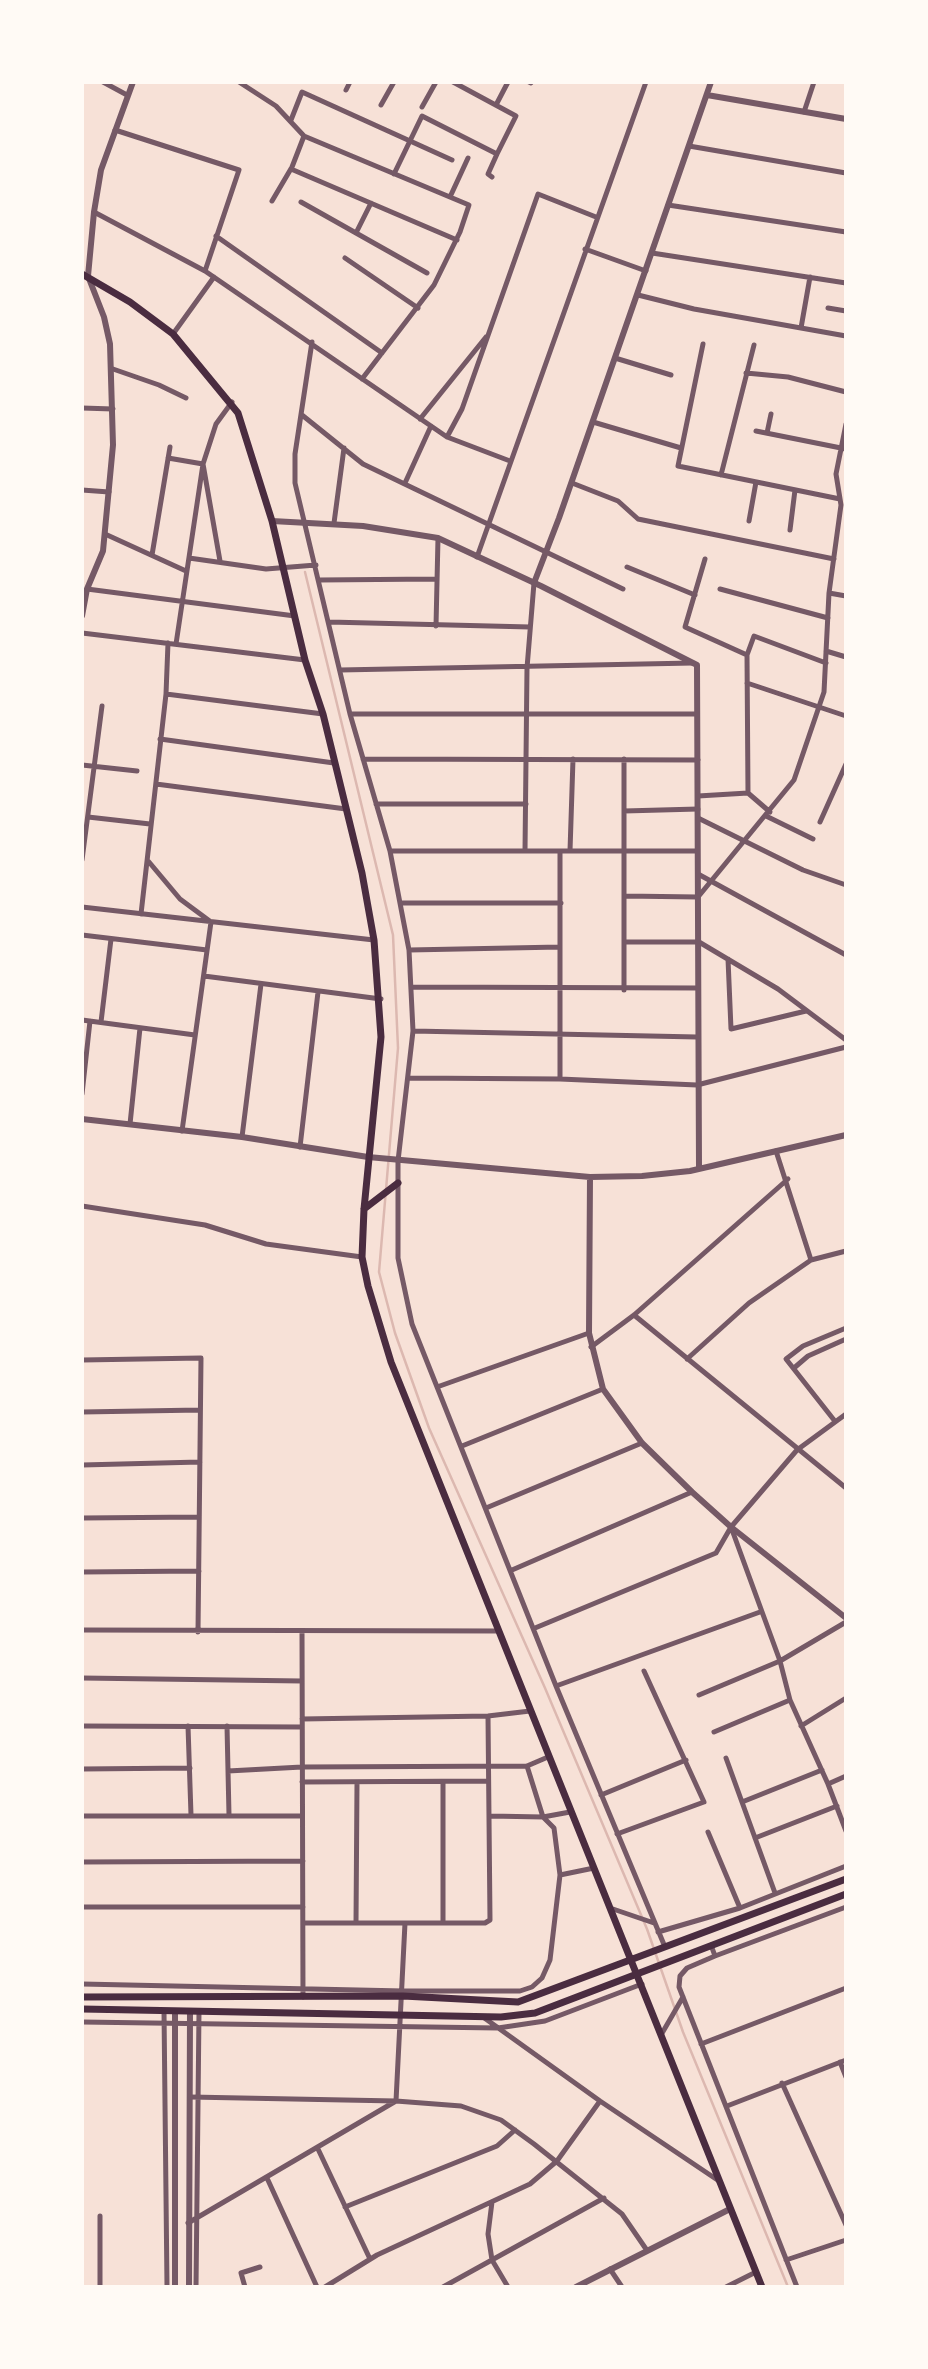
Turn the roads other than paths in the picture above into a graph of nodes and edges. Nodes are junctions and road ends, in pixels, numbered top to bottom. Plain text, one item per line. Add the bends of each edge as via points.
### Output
1 (103, 82) edge
2 (134, 82) edge
3 (239, 82) edge
4 (350, 82) edge
5 (394, 82) edge
6 (436, 82) edge
7 (453, 82) edge
8 (508, 82) edge
9 (646, 82) edge
10 (711, 82) edge
11 (814, 82) edge
12 (346, 90) dead end
13 (127, 95) junction
14 (707, 95) junction
15 (381, 105) dead end
16 (496, 105) junction
17 (422, 107) dead end
18 (804, 111) junction
19 (846, 119) edge
20 (291, 120) junction
21 (115, 130) junction
22 (304, 136) junction
23 (408, 139) junction
24 (689, 146) junction
25 (497, 154) junction
26 (468, 158) dead end
27 (452, 160) dead end
28 (291, 169) junction
29 (846, 173) edge
30 (394, 174) junction
31 (492, 177) dead end
32 (450, 197) junction
33 (272, 201) dead end
34 (301, 202) dead end
35 (370, 203) junction
36 (668, 205) junction
37 (94, 212) junction
38 (596, 217) junction
39 (846, 232) edge
40 (356, 233) junction
41 (216, 236) junction
42 (457, 240) junction
43 (584, 249) junction
44 (652, 253) junction
45 (345, 258) dead end
46 (205, 271) junction
47 (646, 271) junction
48 (427, 273) dead end
49 (85, 275) edge
50 (214, 277) junction
51 (810, 277) junction
52 (846, 283) edge
53 (638, 295) junction
54 (418, 308) junction
55 (828, 308) dead end
56 (846, 312) edge
57 (802, 328) junction
58 (491, 332) junction
59 (173, 334) junction
60 (846, 336) edge
61 (312, 342) junction
62 (702, 344) dead end
63 (754, 345) dead end
64 (382, 353) junction
65 (615, 359) junction
66 (113, 369) junction
67 (746, 373) junction
68 (671, 375) dead end
69 (362, 379) junction
70 (846, 392) edge
71 (186, 398) dead end
72 (232, 402) junction
73 (82, 408) edge
74 (113, 409) junction
75 (771, 414) dead end
76 (302, 415) junction
77 (420, 419) junction
78 (593, 422) junction
79 (846, 424) edge
80 (431, 426) junction
81 (756, 431) dead end
82 (767, 433) junction
83 (447, 437) junction
84 (170, 447) dead end
85 (344, 448) junction
86 (681, 448) junction
87 (843, 448) edge
88 (168, 458) junction
89 (510, 461) junction
90 (203, 464) junction
91 (721, 475) junction
92 (572, 482) junction
93 (756, 482) junction
94 (404, 483) junction
95 (82, 490) edge
96 (795, 490) junction
97 (109, 492) junction
98 (840, 499) junction
99 (272, 521) junction
100 (750, 521) dead end
101 (489, 522) junction
102 (305, 523) junction
103 (334, 523) junction
104 (790, 530) dead end
105 (105, 534) junction
106 (438, 538) junction
107 (547, 550) junction
108 (152, 555) junction
109 (477, 557) junction
110 (189, 558) junction
111 (705, 559) dead end
112 (834, 559) junction
113 (220, 561) junction
114 (316, 565) junction
115 (627, 567) dead end
116 (186, 570) junction
117 (282, 570) junction
118 (436, 579) junction
119 (319, 580) junction
120 (534, 583) junction
121 (87, 589) junction
122 (623, 589) dead end
123 (720, 589) dead end
124 (829, 593) junction
125 (695, 595) junction
126 (846, 596) edge
127 (181, 601) junction
128 (82, 616) edge
129 (295, 616) junction
130 (828, 618) junction
131 (329, 622) junction
132 (436, 626) junction
133 (530, 627) junction
134 (82, 633) edge
135 (168, 643) junction
136 (176, 644) junction
137 (826, 651) junction
138 (747, 654) junction
139 (846, 657) edge
140 (305, 660) junction
141 (693, 663) junction
142 (826, 663) junction
143 (527, 668) junction
144 (340, 670) junction
145 (747, 683) junction
146 (166, 694) junction
147 (102, 706) dead end
148 (819, 707) junction
149 (323, 714) junction
150 (350, 714) junction
151 (697, 714) junction
152 (527, 715) junction
153 (846, 716) edge
154 (160, 739) junction
155 (363, 758) junction
156 (527, 758) junction
157 (573, 759) junction
158 (624, 760) junction
159 (698, 760) junction
160 (334, 763) junction
161 (846, 764) edge
162 (82, 765) edge
163 (94, 766) junction
164 (137, 771) dead end
165 (156, 783) junction
166 (748, 793) junction
167 (698, 796) junction
168 (376, 804) junction
169 (526, 804) junction
170 (346, 809) junction
171 (698, 809) junction
172 (624, 811) junction
173 (768, 814) junction
174 (88, 817) junction
175 (698, 818) junction
176 (820, 822) dead end
177 (150, 824) junction
178 (813, 839) dead end
179 (745, 840) junction
180 (390, 850) junction
181 (524, 851) junction
182 (560, 851) junction
183 (570, 851) junction
184 (624, 851) junction
185 (697, 851) junction
186 (82, 860) edge
187 (149, 862) junction
188 (698, 874) junction
189 (710, 882) junction
190 (846, 885) edge
191 (624, 896) junction
192 (698, 897) junction
193 (561, 902) junction
194 (402, 903) junction
195 (82, 907) edge
196 (141, 914) junction
197 (211, 922) junction
198 (82, 936) edge
199 (111, 939) junction
200 (374, 940) junction
201 (625, 942) junction
202 (699, 942) junction
203 (560, 947) junction
204 (207, 950) junction
205 (409, 950) junction
206 (846, 955) edge
207 (728, 960) junction
208 (204, 976) junction
209 (261, 984) junction
210 (413, 986) junction
211 (560, 986) junction
212 (698, 988) junction
213 (624, 990) junction
214 (318, 992) junction
215 (381, 999) junction
216 (807, 1011) junction
217 (82, 1020) edge
218 (90, 1021) junction
219 (101, 1022) junction
220 (141, 1028) junction
221 (413, 1031) junction
222 (559, 1032) junction
223 (195, 1035) junction
224 (697, 1037) junction
225 (846, 1040) edge
226 (846, 1047) edge
227 (409, 1078) junction
228 (560, 1079) junction
229 (697, 1085) junction
230 (82, 1094) edge
231 (82, 1119) edge
232 (130, 1124) junction
233 (182, 1131) junction
234 (846, 1135) edge
235 (242, 1137) junction
236 (300, 1147) junction
237 (776, 1151) junction
238 (371, 1158) junction
239 (396, 1161) junction
240 (699, 1168) junction
241 (590, 1177) junction
242 (788, 1179) junction
243 (397, 1183) junction
244 (82, 1206) edge
245 (364, 1209) junction
246 (846, 1251) edge
247 (362, 1257) junction
248 (811, 1260) junction
249 (634, 1315) junction
250 (846, 1328) edge
251 (589, 1333) junction
252 (846, 1339) edge
253 (591, 1346) junction
254 (687, 1359) junction
255 (82, 1360) edge
256 (794, 1368) junction
257 (438, 1387) junction
258 (604, 1389) junction
259 (200, 1410) junction
260 (82, 1412) edge
261 (846, 1414) edge
262 (834, 1420) junction
263 (642, 1443) junction
264 (462, 1446) junction
265 (797, 1450) junction
266 (200, 1462) junction
267 (82, 1465) edge
268 (846, 1488) edge
269 (692, 1492) junction
270 (486, 1508) junction
271 (200, 1517) junction
272 (82, 1518) edge
273 (731, 1527) junction
274 (512, 1570) junction
275 (199, 1571) junction
276 (82, 1572) edge
277 (760, 1612) junction
278 (846, 1620) edge
279 (535, 1628) junction
280 (82, 1630) edge
281 (302, 1631) junction
282 (498, 1631) junction
283 (198, 1632) junction
284 (780, 1661) junction
285 (644, 1671) dead end
286 (82, 1678) edge
287 (302, 1681) junction
288 (556, 1686) junction
289 (699, 1695) dead end
290 (846, 1698) edge
291 (790, 1700) junction
292 (530, 1712) junction
293 (488, 1716) junction
294 (302, 1719) junction
295 (82, 1726) edge
296 (188, 1726) junction
297 (228, 1726) junction
298 (801, 1726) junction
299 (302, 1727) junction
300 (714, 1732) dead end
301 (548, 1757) junction
302 (726, 1758) dead end
303 (685, 1760) junction
304 (527, 1766) junction
305 (302, 1767) junction
306 (488, 1767) junction
307 (190, 1768) junction
308 (82, 1769) edge
309 (822, 1770) junction
310 (228, 1771) junction
311 (846, 1776) edge
312 (488, 1781) junction
313 (302, 1782) junction
314 (357, 1783) junction
315 (443, 1783) junction
316 (828, 1784) junction
317 (601, 1795) junction
318 (742, 1802) junction
319 (836, 1806) junction
320 (570, 1812) junction
321 (191, 1815) junction
322 (229, 1815) junction
323 (82, 1816) edge
324 (302, 1816) junction
325 (490, 1816) junction
326 (543, 1817) junction
327 (846, 1831) edge
328 (708, 1832) dead end
329 (617, 1834) junction
330 (755, 1838) junction
331 (303, 1861) junction
332 (82, 1862) edge
333 (846, 1866) edge
334 (594, 1868) junction
335 (560, 1875) junction
336 (846, 1879) edge
337 (775, 1893) junction
338 (846, 1894) edge
339 (82, 1907) edge
340 (303, 1907) junction
341 (846, 1907) edge
342 (740, 1908) junction
343 (613, 1909) junction
344 (652, 1922) junction
345 (303, 1923) junction
346 (356, 1923) junction
347 (405, 1923) junction
348 (443, 1923) junction
349 (658, 1932) junction
350 (711, 1945) junction
351 (662, 1948) junction
352 (715, 1956) junction
353 (632, 1959) junction
354 (642, 1973) junction
355 (538, 1983) junction
356 (82, 1984) edge
357 (642, 1984) junction
358 (303, 1987) junction
359 (846, 1988) edge
360 (404, 1994) junction
361 (548, 1994) junction
362 (82, 1997) edge
363 (303, 1997) junction
364 (683, 1997) junction
365 (82, 2009) edge
366 (164, 2011) junction
367 (175, 2011) junction
368 (195, 2012) junction
369 (400, 2015) junction
370 (481, 2016) junction
371 (82, 2022) edge
372 (164, 2024) junction
373 (175, 2024) junction
374 (190, 2024) junction
375 (198, 2024) junction
376 (399, 2025) junction
377 (498, 2028) junction
378 (661, 2035) junction
379 (701, 2044) junction
380 (843, 2061) edge
381 (846, 2077) edge
382 (782, 2083) junction
383 (190, 2097) junction
384 (198, 2097) junction
385 (396, 2101) junction
386 (600, 2101) junction
387 (727, 2106) junction
388 (514, 2130) junction
389 (318, 2149) junction
390 (557, 2161) junction
391 (175, 2167) junction
392 (188, 2167) junction
393 (267, 2178) junction
394 (719, 2181) junction
395 (604, 2199) junction
396 (492, 2202) junction
397 (345, 2207) junction
398 (730, 2209) junction
399 (100, 2216) dead end
400 (196, 2218) junction
401 (188, 2223) junction
402 (846, 2225) edge
403 (846, 2239) edge
404 (646, 2249) junction
405 (370, 2259) junction
406 (492, 2260) junction
407 (786, 2260) junction
408 (260, 2267) dead end
409 (610, 2269) junction
410 (756, 2272) junction
411 (336, 2284) edge
412 (100, 2287) edge
413 (167, 2287) edge
414 (174, 2287) edge
415 (189, 2287) edge
416 (196, 2287) edge
417 (245, 2287) edge
418 (317, 2287) edge
419 (325, 2287) edge
420 (443, 2287) edge
421 (508, 2287) edge
422 (576, 2287) edge
423 (622, 2287) edge
424 (726, 2287) edge
425 (762, 2287) edge
426 (797, 2287) edge

1 - 13 street
2 - 13 street
3 - 20 street
4 - 12 street
5 - 15 street
6 - 17 street
7 - 16 street
8 - 16 street
9 - 38 street
10 - 14 street
11 - 18 street
13 - 21 street
14 - 18 street
14 - 24 street
16 - 25 street via 516,116
18 - 19 street
20 - 22 street
20 - 23 street via 302,92
21 - 37 street
21 - 41 street via 239,170
22 - 28 street
22 - 30 street
23 - 25 street via 422,116
23 - 27 street
23 - 30 street
24 - 29 street
24 - 36 street
25 - 31 street via 488,174
26 - 32 street
28 - 33 street
28 - 35 street
30 - 32 street
32 - 42 street via 468,205
34 - 40 street
35 - 40 street
35 - 42 street
36 - 39 street
36 - 44 street
37 - 46 street
37 - 49 street
38 - 43 street
38 - 58 street via 538,194
40 - 48 street
41 - 46 street
41 - 64 street
42 - 54 street
43 - 47 street
43 - 89 street
44 - 47 street
44 - 51 street
45 - 54 street
46 - 50 street
47 - 53 street
49 - 59 main road
49 - 66 street via 104,317
50 - 59 street
50 - 61 street
51 - 52 street
51 - 57 street
53 - 57 street
53 - 65 street
54 - 64 street
55 - 56 street
57 - 60 street
58 - 77 street
58 - 83 street
59 - 72 main road
61 - 69 street
61 - 76 street
62 - 86 street
63 - 67 street
64 - 69 street
65 - 68 street
65 - 78 street
66 - 71 street
66 - 74 street
67 - 70 street via 788,377
67 - 91 street
69 - 77 street
72 - 90 street via 216,424
72 - 99 main road
73 - 74 street
74 - 97 street
75 - 82 street
76 - 85 street
76 - 102 street via 295,483
77 - 80 street
78 - 86 street
78 - 92 street
79 - 87 street
80 - 83 street
80 - 94 street
81 - 82 street
82 - 87 street
83 - 89 street
84 - 88 street
85 - 94 street via 363,464
85 - 103 street
86 - 91 street via 678,467
87 - 98 street via 835,474
88 - 90 street
88 - 108 street
89 - 101 street
90 - 110 street
90 - 113 street
91 - 93 street
92 - 107 street
92 - 112 street via 618,501 638,519
93 - 96 street
93 - 100 street
94 - 101 street
95 - 97 street
96 - 98 street
96 - 104 street
97 - 105 street
98 - 112 street
99 - 102 street
99 - 117 main road
101 - 107 street
101 - 109 street
102 - 103 street
102 - 114 street
103 - 106 street
105 - 108 street
105 - 121 street
106 - 109 street
106 - 118 street
107 - 120 street
107 - 122 street
108 - 116 street
109 - 120 street
110 - 113 street
110 - 116 street
111 - 125 street
112 - 124 street
113 - 117 street
114 - 117 street
114 - 119 street
115 - 125 street
116 - 127 street
117 - 129 main road
118 - 119 street
118 - 132 street
119 - 131 street
120 - 133 street
120 - 141 street
121 - 127 street
121 - 128 street
123 - 130 street
124 - 126 street
124 - 130 street
125 - 138 street via 685,627
127 - 129 street
127 - 136 street
129 - 140 main road
130 - 137 street
131 - 132 street
131 - 144 street
132 - 133 street
133 - 143 street
134 - 135 street
135 - 136 street
135 - 146 street
136 - 140 street
137 - 139 street
137 - 142 street
138 - 142 street via 754,636
138 - 145 street
140 - 149 main road
141 - 143 street
141 - 151 street via 697,665
142 - 148 street
143 - 144 street
143 - 152 street
144 - 150 street
145 - 148 street
145 - 166 street
146 - 149 street
146 - 154 street
147 - 163 street
148 - 153 street
148 - 173 street via 794,780
149 - 160 main road
150 - 152 street
150 - 155 street
151 - 152 street
151 - 159 street
152 - 156 street
154 - 160 street
154 - 165 street
155 - 156 street
155 - 168 street
156 - 157 street
156 - 169 street
157 - 158 street
157 - 183 street
158 - 159 street
158 - 172 street
159 - 167 street
160 - 170 main road
161 - 176 street
162 - 163 street
163 - 164 street
163 - 174 street
165 - 170 street
165 - 177 street
166 - 167 street
166 - 173 street
167 - 171 street
168 - 169 street
168 - 180 street
169 - 181 street
170 - 200 main road
171 - 172 street
171 - 175 street
172 - 184 street
173 - 178 street
173 - 179 street
174 - 177 street
174 - 186 street
175 - 179 street
175 - 185 street
177 - 187 street
179 - 189 street
179 - 190 street via 803,870
180 - 181 street
180 - 194 street
181 - 182 street
182 - 183 street
182 - 193 street
183 - 184 street
184 - 185 street
184 - 191 street
185 - 188 street
187 - 196 street
187 - 197 street via 180,900
188 - 189 street
188 - 192 street
189 - 192 street
189 - 206 street
191 - 192 street
191 - 201 street
192 - 202 street
193 - 194 street
193 - 203 street
194 - 205 street
195 - 196 street
196 - 197 street
197 - 200 street
197 - 204 street
198 - 199 street
199 - 204 street
199 - 219 street
200 - 215 main road
201 - 202 street
201 - 213 street
202 - 207 street
202 - 212 street
203 - 205 street
203 - 211 street
204 - 208 street
205 - 210 street
207 - 216 street
207 - 216 street via 731,1029
208 - 209 street
208 - 223 street
209 - 214 street
209 - 235 street
210 - 211 street
210 - 221 street
211 - 213 street
211 - 222 street
212 - 213 street
212 - 224 street
214 - 215 street
214 - 236 street
215 - 238 main road
216 - 225 street
217 - 218 street
218 - 219 street
218 - 230 street
219 - 220 street
220 - 223 street
220 - 232 street
221 - 222 street
221 - 227 street
222 - 224 street
222 - 228 street
223 - 233 street
224 - 229 street
226 - 229 street
227 - 228 street
227 - 239 street
228 - 229 street
229 - 240 street
231 - 232 street
232 - 233 street
233 - 235 street
234 - 237 street
235 - 236 street
236 - 238 street
237 - 240 street
237 - 242 street
238 - 239 street
238 - 245 main road
239 - 241 street
239 - 243 street
240 - 241 street
241 - 251 street
242 - 248 street
242 - 249 street
243 - 245 main road
243 - 257 street via 398,1258 412,1324
244 - 247 street via 205,1225 266,1244
245 - 247 main road
246 - 248 street
247 - 282 main road via 391,1362
248 - 254 street via 749,1303
249 - 253 street
249 - 254 street
250 - 256 street via 803,1346 786,1359
251 - 253 street
251 - 257 street
252 - 256 street via 808,1356
253 - 258 street
254 - 265 street
255 - 259 street via 201,1358
256 - 262 street
257 - 264 street
258 - 263 street
258 - 264 street
259 - 260 street
259 - 266 street
261 - 262 street
262 - 265 street
263 - 269 street
263 - 270 street
264 - 270 street
265 - 268 street
265 - 273 street
266 - 267 street
266 - 271 street
269 - 273 street
269 - 274 street
270 - 274 street
271 - 272 street
271 - 275 street
273 - 277 street
273 - 278 street
273 - 279 street via 716,1553
274 - 279 street
275 - 276 street
275 - 283 street
277 - 284 street
277 - 288 street
278 - 284 street
279 - 288 street
280 - 283 street
281 - 282 street
281 - 283 street
281 - 287 street
282 - 292 main road
284 - 289 street
284 - 291 street
285 - 303 street
286 - 287 street
287 - 294 street
288 - 317 street
290 - 298 street
291 - 298 street
291 - 300 street
292 - 293 street
292 - 301 main road
293 - 294 street
293 - 306 street
294 - 299 street
295 - 296 street
296 - 297 street
296 - 307 street
297 - 299 street
297 - 310 street
298 - 309 street
299 - 305 street
301 - 304 street
301 - 320 main road
302 - 318 street
303 - 317 street
303 - 329 street via 704,1802
304 - 306 street
304 - 326 street
305 - 306 street
305 - 310 street
305 - 313 street
306 - 312 street
307 - 308 street
307 - 321 street
309 - 316 street
309 - 318 street
310 - 322 street
311 - 316 street
312 - 315 street
312 - 325 street
313 - 314 street
313 - 324 street
314 - 315 street
314 - 346 street
315 - 348 street
316 - 319 street
317 - 329 street
318 - 330 street
319 - 327 street
319 - 330 street
320 - 326 street
320 - 334 main road
321 - 322 street
321 - 323 street
322 - 324 street
324 - 331 street
325 - 326 street
325 - 348 street via 490,1920
326 - 335 street via 554,1828
328 - 342 street
329 - 344 street
330 - 337 street
331 - 332 street
331 - 340 street
333 - 337 street
334 - 335 street
334 - 343 main road
335 - 355 street via 550,1960
336 - 351 main road
337 - 342 street
338 - 350 main road
339 - 340 street
340 - 345 street
341 - 352 street
342 - 349 street
343 - 344 street
343 - 353 main road
344 - 349 street
345 - 346 street
345 - 358 street
346 - 347 street
347 - 348 street
347 - 360 street
349 - 351 street
350 - 352 street
350 - 354 main road
351 - 353 main road
352 - 364 street via 683,1972 679,1982
353 - 354 main road
353 - 361 main road
354 - 357 main road
354 - 370 main road via 535,2013
355 - 360 street via 520,1991
355 - 361 street
356 - 358 street
357 - 377 street via 545,2021
357 - 378 main road
358 - 360 street
358 - 363 street
359 - 379 street
360 - 361 main road via 518,2003
360 - 363 main road
360 - 369 street
362 - 363 main road
364 - 378 street
364 - 379 street
365 - 366 main road
366 - 367 main road
366 - 372 street
367 - 368 main road
367 - 373 street
368 - 369 main road
368 - 374 street
368 - 375 street
369 - 370 main road
369 - 376 street
370 - 377 street
371 - 372 street
372 - 373 street
372 - 413 street
373 - 374 street
373 - 391 street
374 - 375 street
374 - 383 street
375 - 376 street
375 - 384 street
376 - 377 street
376 - 385 street
377 - 386 street
378 - 394 main road
379 - 387 street
380 - 381 street
380 - 382 street
382 - 387 street
382 - 402 street
383 - 384 street
383 - 392 street
384 - 385 street
384 - 400 street
385 - 388 street via 461,2106 501,2120
385 - 389 street
386 - 390 street
386 - 394 street
387 - 407 street
388 - 390 street
388 - 397 street via 497,2146
389 - 393 street
389 - 397 street
390 - 395 street
390 - 396 street via 530,2184
391 - 392 street
391 - 414 street
392 - 401 street
393 - 400 street
393 - 418 street
394 - 398 main road
395 - 404 street via 622,2214
395 - 406 street
396 - 405 street
396 - 406 street via 488,2234
397 - 405 street
398 - 404 street
398 - 410 main road
399 - 412 street
400 - 401 street
400 - 416 street
401 - 415 street
403 - 407 street
404 - 409 street
405 - 411 street
406 - 420 street
406 - 421 street
407 - 426 street
408 - 417 street via 242,2273
409 - 422 street
409 - 423 street
410 - 424 street
410 - 425 main road
411 - 419 street

